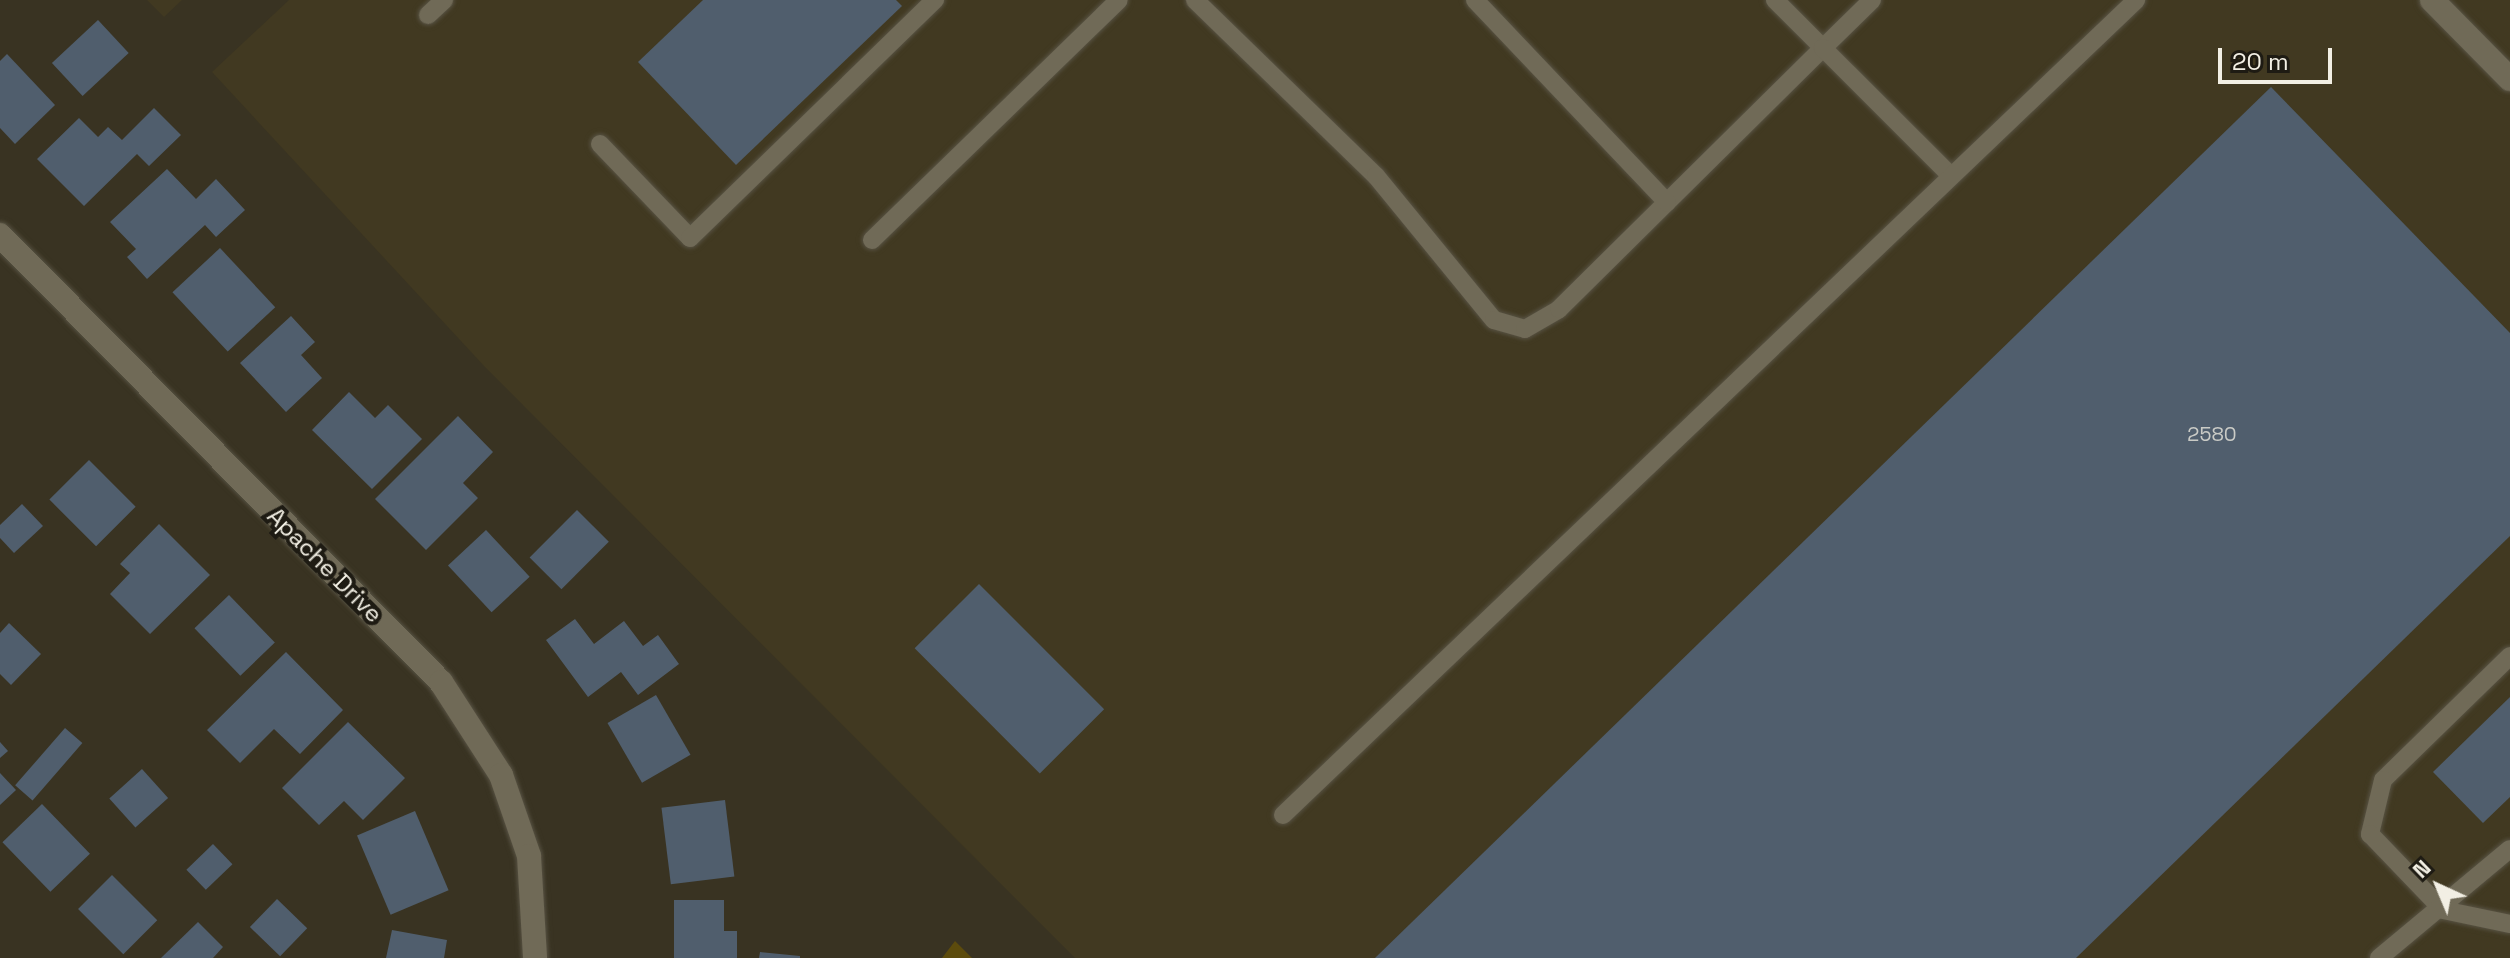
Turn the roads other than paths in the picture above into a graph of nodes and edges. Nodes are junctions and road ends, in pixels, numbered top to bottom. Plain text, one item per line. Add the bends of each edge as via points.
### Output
1 (444, 0) edge
2 (935, 0) edge
3 (1119, 0) edge
4 (1195, 0) edge
5 (1475, 0) edge
6 (1775, 0) edge
7 (1872, 0) edge
8 (2136, 0) edge
9 (2432, 0) edge
10 (428, 15) dead end
11 (1823, 48) junction
12 (2510, 79) edge
13 (600, 144) dead end
14 (1951, 176) junction
15 (1667, 202) junction
16 (0, 235) edge
17 (872, 240) dead end
18 (2510, 656) edge
19 (1283, 815) dead end
20 (2510, 849) edge
21 (2443, 910) junction
22 (2510, 924) edge
23 (535, 958) edge
24 (2379, 958) edge

1 - 10 lane
2 - 13 lane via 690,238
3 - 17 lane
4 - 15 lane via 1376,176 1494,320 1525,329 1559,309
5 - 15 lane
6 - 11 lane
7 - 11 lane
8 - 14 lane
9 - 12 street
11 - 14 lane
11 - 15 lane
14 - 19 lane
16 - 23 street, Apache Drive via 441,682 501,775 529,856
18 - 21 lane via 2383,780 2370,834
20 - 21 lane
21 - 22 lane
21 - 24 lane

